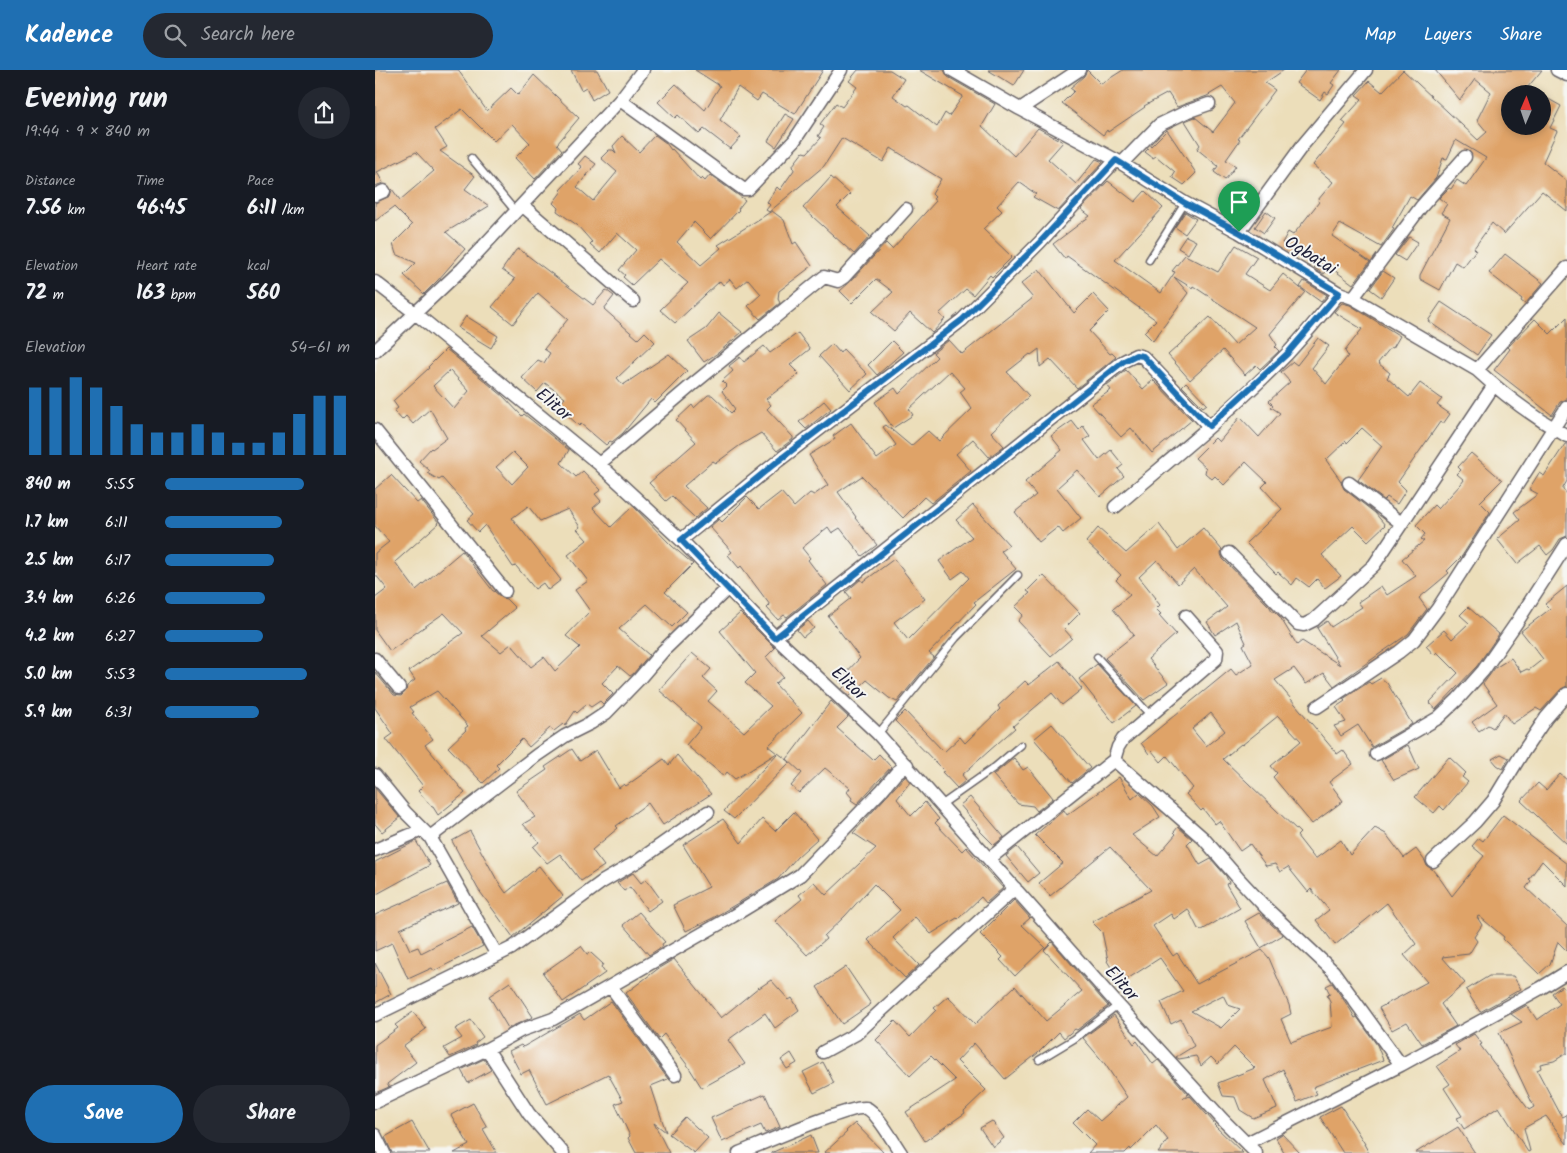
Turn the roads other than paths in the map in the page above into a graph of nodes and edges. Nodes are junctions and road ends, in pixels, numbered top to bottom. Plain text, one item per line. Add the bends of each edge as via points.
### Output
1 (643, 70) edge
2 (841, 70) edge
3 (952, 70) edge
4 (1079, 70) edge
5 (1366, 70) edge
6 (1557, 70) edge
7 (1567, 75) edge
8 (619, 100) junction
9 (1209, 104) dead end
10 (1020, 109) junction
11 (1465, 157) dead end
12 (471, 158) dead end
13 (1119, 161) junction
14 (1185, 203) junction
15 (519, 208) junction
16 (906, 209) dead end
17 (1239, 232) junction
18 (1149, 260) dead end
19 (1567, 268) edge
20 (375, 282) edge
21 (1339, 293) junction
22 (1353, 298) junction
23 (633, 301) dead end
24 (415, 313) junction
25 (375, 351) edge
26 (1477, 370) junction
27 (1494, 385) junction
28 (1567, 407) edge
29 (1209, 426) junction
30 (1552, 428) junction
31 (375, 430) edge
32 (1567, 436) edge
33 (599, 464) junction
34 (1349, 483) dead end
35 (1115, 507) dead end
36 (1401, 523) junction
37 (681, 540) junction
38 (1567, 544) edge
39 (1229, 552) dead end
40 (1018, 575) dead end
41 (727, 589) junction
42 (505, 590) dead end
43 (1186, 616) dead end
44 (775, 638) junction
45 (1097, 657) dead end
46 (375, 659) edge
47 (399, 688) dead end
48 (1567, 694) edge
49 (1317, 707) dead end
50 (1151, 716) junction
51 (878, 734) junction
52 (1021, 745) dead end
53 (1376, 754) dead end
54 (1114, 760) junction
55 (907, 765) junction
56 (375, 775) edge
57 (941, 805) junction
58 (708, 812) dead end
59 (426, 833) junction
60 (375, 850) edge
61 (989, 859) junction
62 (1433, 861) dead end
63 (1015, 888) junction
64 (497, 955) junction
65 (1567, 972) edge
66 (611, 987) junction
67 (1117, 1005) junction
68 (375, 1015) edge
69 (487, 1049) junction
70 (823, 1052) dead end
71 (1039, 1060) dead end
72 (1401, 1065) junction
73 (675, 1075) dead end
74 (375, 1102) edge
75 (375, 1135) edge
76 (1247, 1144) junction
77 (384, 1153) edge
78 (563, 1153) edge
79 (739, 1153) edge
80 (901, 1153) edge
81 (1257, 1153) edge

1 - 8 street
2 - 8 street via 794,141 749,189 743,189
3 - 10 street, Ogbatai
4 - 10 street
5 - 17 street via 1302,146
6 - 7 street
8 - 15 street
9 - 13 street via 1159,125
10 - 13 street, Ogbatai
11 - 22 street via 1421,207
12 - 15 lane
13 - 14 street, Ogbatai
13 - 37 street via 962,320
14 - 17 street, Ogbatai
14 - 18 lane
15 - 23 street
15 - 24 street
16 - 33 street via 844,277 838,281 824,277
17 - 21 street, Ogbatai
19 - 26 street
20 - 24 street, Elitor
21 - 22 street, Ogbatai
21 - 29 street via 1287,354
22 - 26 street, Ogbatai
24 - 25 street
24 - 33 street, Elitor
26 - 27 street, Ogbatai
27 - 30 street, Ogbatai
27 - 36 street
28 - 30 street
29 - 35 street
29 - 44 street via 1143,356 1136,355 1124,361
30 - 32 street, Ogbatai
30 - 49 street via 1438,608 1414,640
31 - 42 street
33 - 37 street, Elitor
34 - 36 street
36 - 39 street via 1365,575 1304,625 1298,624
37 - 41 street, Elitor
38 - 53 street via 1483,671 1458,699 1437,718
40 - 51 lane via 956,638
41 - 44 street, Elitor
41 - 59 street via 663,651 606,713 565,736
43 - 50 street via 1217,651 1216,659
44 - 51 street, Elitor
45 - 50 lane
46 - 47 street
48 - 62 street via 1546,718 1493,800 1475,822
50 - 54 street via 1123,739
51 - 55 street, Elitor
52 - 57 lane via 995,768
54 - 61 street
54 - 72 street via 1203,838 1267,909 1333,971
55 - 57 street, Elitor
55 - 66 street via 801,875
56 - 59 street
57 - 61 street, Elitor
58 - 64 street via 638,861 607,878 512,948
59 - 60 street
59 - 64 street
61 - 63 street, Elitor
63 - 67 street, Elitor
63 - 70 street via 856,1034
64 - 68 street
65 - 72 street
66 - 69 street via 553,1019 521,1030
66 - 73 street
67 - 71 lane via 1074,1039
67 - 76 street, Elitor
69 - 74 street
69 - 78 street via 529,1114
72 - 76 street
75 - 77 street
76 - 81 street, Elitor
79 - 80 street via 820,1121 865,1108 874,1113

